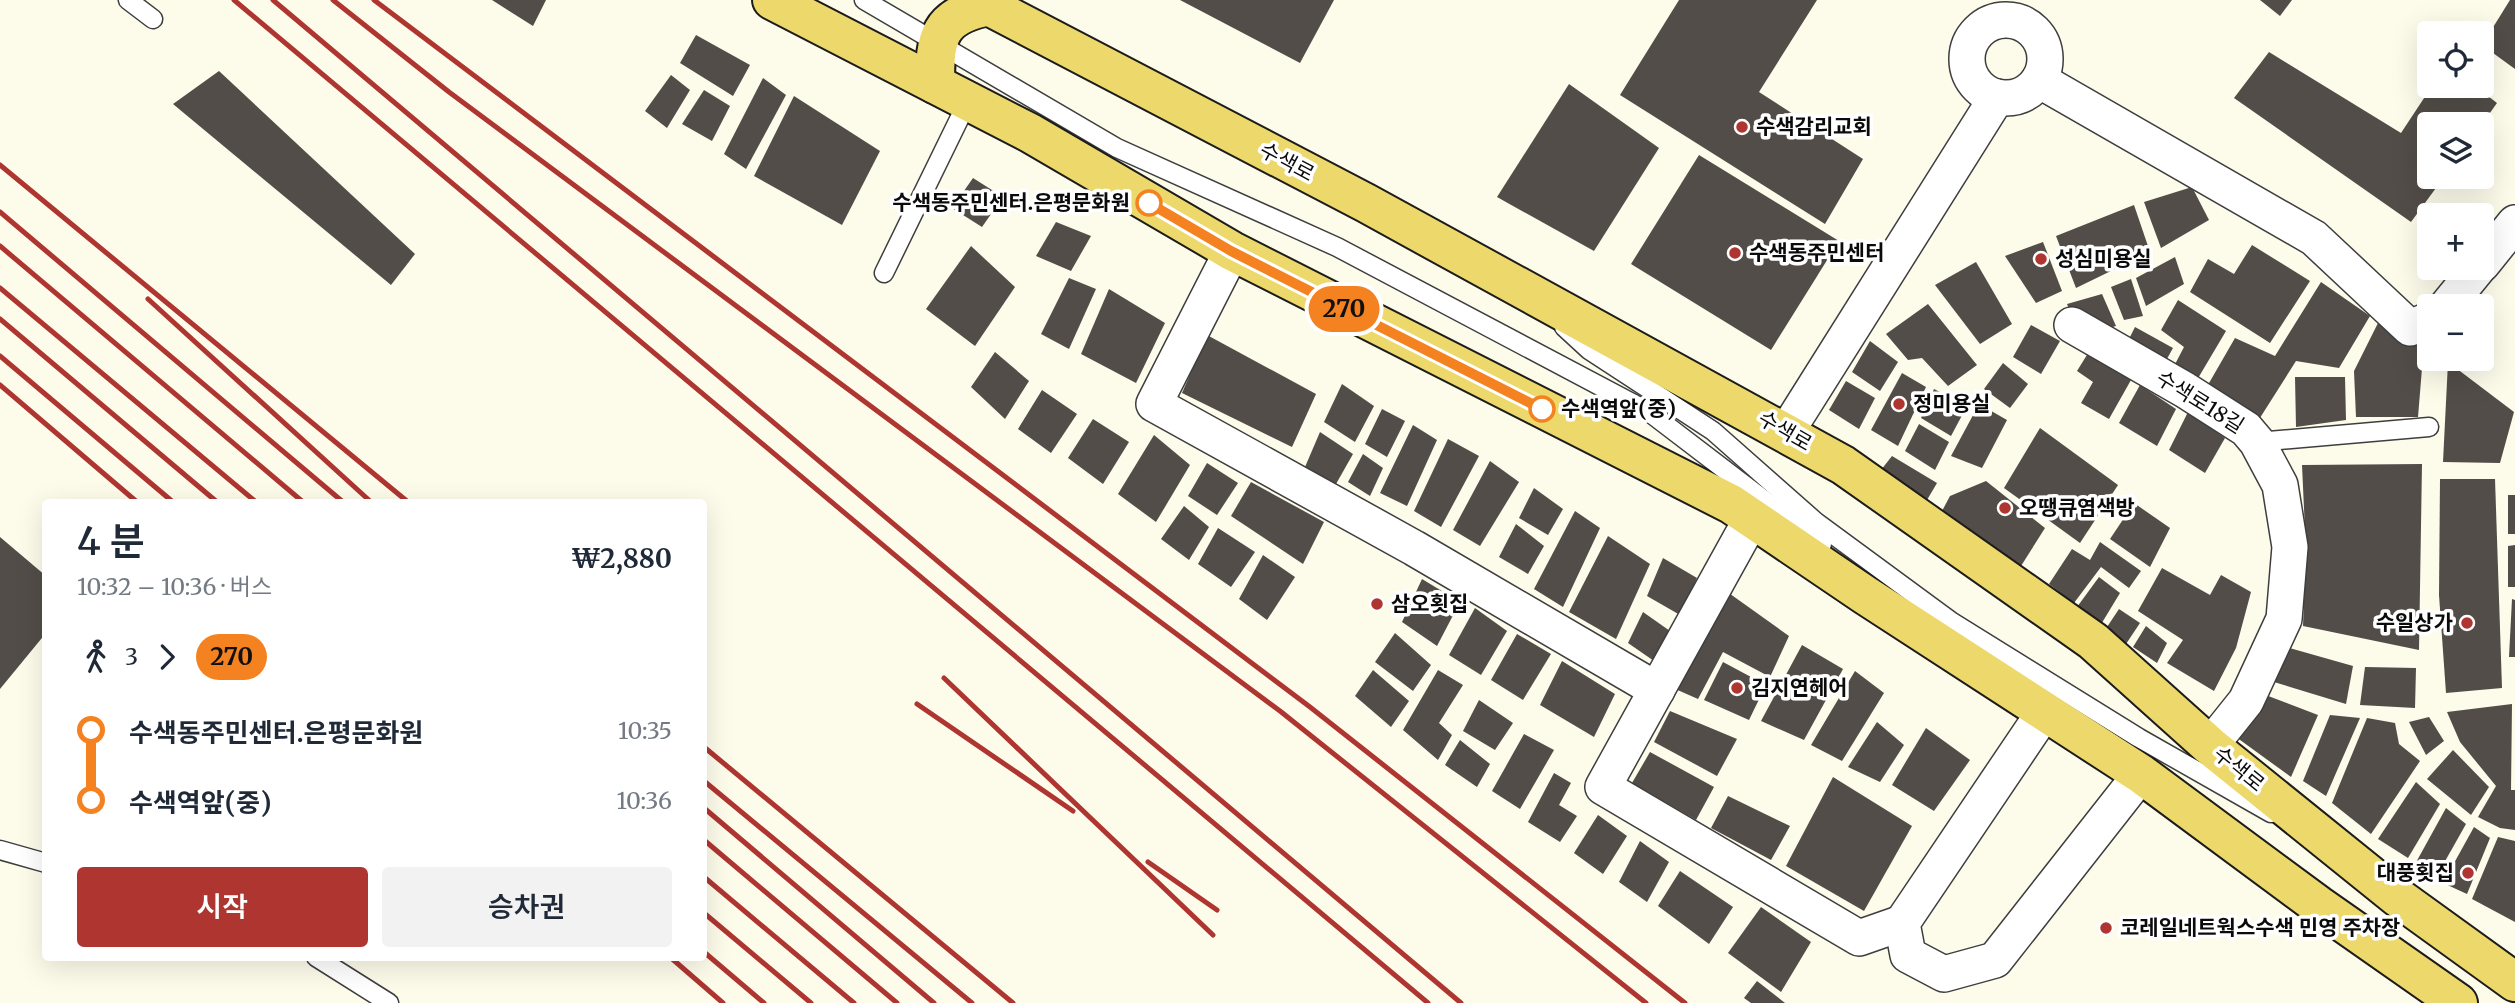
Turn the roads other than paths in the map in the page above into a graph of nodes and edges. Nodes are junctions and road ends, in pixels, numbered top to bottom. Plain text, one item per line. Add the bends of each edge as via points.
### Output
1 (128, 0) edge
2 (772, 0) edge
3 (864, 0) edge
4 (984, 3) edge
5 (1999, 10) edge
6 (153, 19) dead end
7 (937, 43) junction
8 (2039, 80) junction
9 (935, 84) junction
10 (1997, 97) junction
11 (968, 103) junction
12 (2515, 223) edge
13 (2494, 249) edge
14 (1231, 251) junction
15 (884, 273) dead end
16 (2468, 280) edge
17 (1521, 287) junction
18 (2457, 294) edge
19 (2071, 325) dead end
20 (2417, 325) edge
21 (2429, 427) dead end
22 (1787, 431) junction
23 (2257, 443) junction
24 (1752, 518) junction
25 (1865, 595) junction
26 (1657, 690) junction
27 (2045, 711) junction
28 (2210, 746) junction
29 (2141, 774) junction
30 (2325, 839) junction
31 (0, 850) edge
32 (42, 862) edge
33 (1902, 923) junction
34 (322, 961) edge
35 (2511, 969) edge
36 (389, 1003) edge
37 (2458, 1003) edge

1 - 6 lane
2 - 9 main road
3 - 7 lane
4 - 7 main road via 944,26
4 - 17 main road, 수색로
5 - 8 street via 2036,35 2045,57
5 - 10 street via 1968,49 1969,73
7 - 9 main road
7 - 25 lane via 1117,148 1338,247 1649,412 1833,552
8 - 10 street via 2021,95
8 - 20 street via 2314,238 2410,328
9 - 11 main road
10 - 22 street
11 - 14 main road via 1030,133
11 - 15 lane
12 - 13 street
14 - 24 main road
14 - 26 street via 1154,404
16 - 18 street
17 - 22 main road, 수색로
17 - 30 lane via 1589,351 1713,431 1816,522 1952,622 2229,791
19 - 23 street, 수색로18길 via 2185,390 2246,429
21 - 23 lane
22 - 28 main road, 수색로 via 1854,472 2093,640
23 - 28 street, 수색로18길 via 2280,485 2290,547 2284,619 2246,701
24 - 25 main road
24 - 26 street
25 - 27 main road
26 - 33 street via 1603,787 1859,938
27 - 29 main road
27 - 33 street
28 - 30 main road, 수색로
29 - 33 street via 1995,960 1944,974 1908,955
29 - 37 main road
30 - 35 main road, 수색로 via 2396,896
31 - 32 lane
34 - 36 lane

